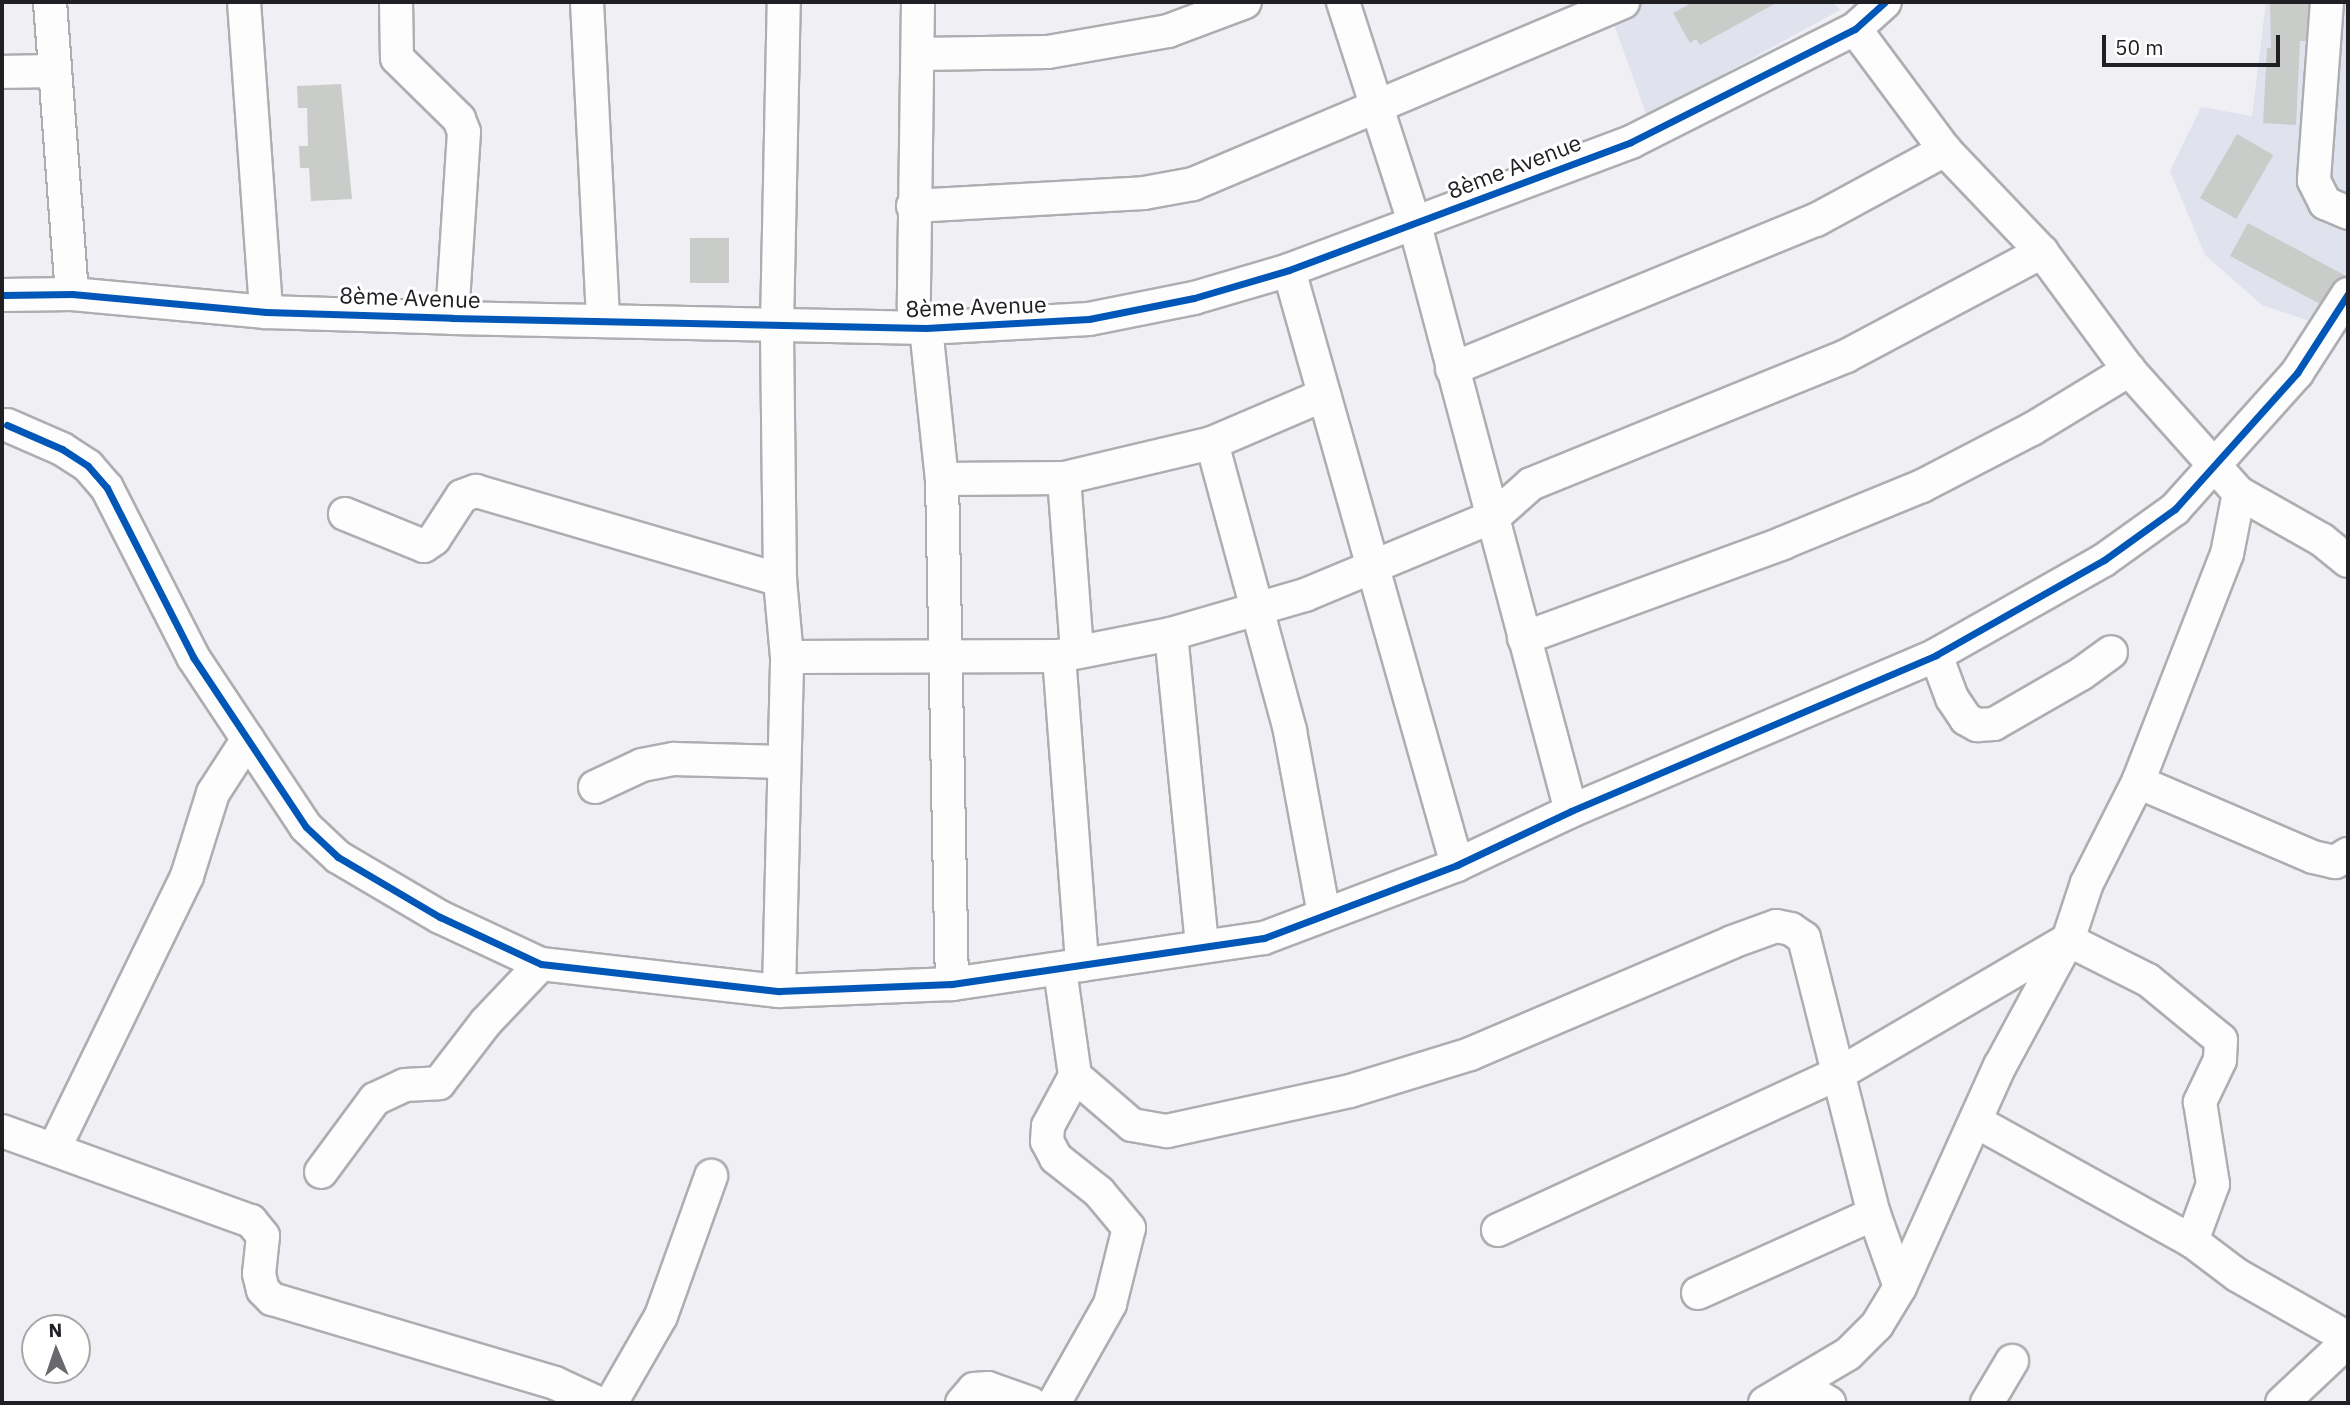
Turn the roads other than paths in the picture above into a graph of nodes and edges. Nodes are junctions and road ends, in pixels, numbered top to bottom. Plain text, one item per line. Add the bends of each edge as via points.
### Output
1 (50, 2) edge
2 (244, 2) edge
3 (396, 2) edge
4 (587, 2) edge
5 (784, 2) edge
6 (918, 2) edge
7 (1245, 2) edge
8 (1343, 2) edge
9 (1623, 2) edge
10 (1885, 2) edge
11 (2328, 2) edge
12 (1855, 29) junction
13 (918, 54) junction
14 (53, 71) junction
15 (2, 72) edge
16 (1378, 103) junction
17 (1945, 150) junction
18 (913, 206) junction
19 (2348, 213) edge
20 (1415, 225) junction
21 (2042, 252) junction
22 (1289, 270) junction
23 (72, 294) junction
24 (2348, 294) edge
25 (2, 295) edge
26 (266, 312) junction
27 (452, 318) junction
28 (603, 319) junction
29 (777, 325) junction
30 (926, 328) junction
31 (2339, 329) edge
32 (1452, 369) junction
33 (2129, 370) junction
34 (1324, 395) junction
35 (7, 425) dead end
36 (1212, 443) junction
37 (2216, 463) junction
38 (1064, 478) junction
39 (942, 479) junction
40 (2239, 494) junction
41 (345, 514) dead end
42 (1495, 516) junction
43 (2348, 561) edge
44 (1375, 563) junction
45 (780, 579) junction
46 (1255, 611) junction
47 (1171, 634) junction
48 (1524, 638) junction
49 (2111, 652) dead end
50 (1068, 653) junction
51 (1937, 655) junction
52 (787, 657) junction
53 (943, 658) junction
54 (248, 739) junction
55 (783, 762) junction
56 (2138, 782) junction
57 (595, 787) dead end
58 (1571, 811) junction
59 (2348, 854) edge
60 (1457, 865) junction
61 (1324, 914) junction
62 (2068, 940) junction
63 (1202, 946) junction
64 (541, 964) junction
65 (1071, 967) junction
66 (952, 984) junction
67 (779, 990) junction
68 (1840, 1073) junction
69 (1075, 1076) junction
70 (1977, 1122) junction
71 (2, 1131) edge
72 (55, 1147) junction
73 (321, 1172) dead end
74 (711, 1176) dead end
75 (1874, 1214) junction
76 (1498, 1230) dead end
77 (2192, 1241) junction
78 (1900, 1287) junction
79 (1698, 1293) dead end
80 (2348, 1340) edge
81 (2012, 1361) dead end
82 (1801, 1386) junction
83 (598, 1403) edge
84 (611, 1403) edge
85 (962, 1403) edge
86 (1030, 1403) edge
87 (1055, 1403) edge
88 (1765, 1403) edge
89 (1829, 1403) edge
90 (1987, 1403) edge
91 (2282, 1403) edge

1 - 14 street
2 - 26 street
3 - 27 street via 397,58 458,119 464,132
4 - 28 street
5 - 29 street
6 - 13 street
7 - 13 street via 1168,31 1048,52
8 - 16 street
9 - 16 street
10 - 12 street, 8ème Avenue
11 - 19 street via 2314,181 2325,204
12 - 17 street
12 - 20 street, 8ème Avenue via 1630,142
13 - 18 street
14 - 15 street
14 - 23 street
16 - 18 street via 1172,189
16 - 20 street
17 - 21 street
17 - 32 street via 1816,220
18 - 30 street via 914,314
20 - 22 street, 8ème Avenue
20 - 32 street
21 - 33 street
21 - 42 street via 1846,356 1531,484
22 - 30 street, 8ème Avenue via 1194,299 1089,320
22 - 34 street
23 - 25 street, 8ème Avenue
23 - 26 street, 8ème Avenue
24 - 31 street
26 - 27 street, 8ème Avenue
27 - 28 street, 8ème Avenue
28 - 29 street, 8ème Avenue
29 - 30 street, 8ème Avenue
29 - 45 street
30 - 39 street
31 - 37 street
32 - 42 street
33 - 37 street
33 - 48 street via 2032,429 1922,486 1783,543
34 - 36 street
34 - 44 street
35 - 54 street via 89,466 107,488 169,614
36 - 38 street
36 - 46 street
37 - 40 street
37 - 51 street via 2175,509 2104,560
38 - 39 street
38 - 50 street
39 - 53 street
40 - 43 street via 2322,540
40 - 56 street via 2227,554
41 - 45 street via 424,546 434,539 462,496 475,491
42 - 44 street
42 - 48 street
44 - 46 street via 1305,595
44 - 60 street
45 - 52 street
46 - 47 street
46 - 61 street via 1290,731
47 - 50 street
47 - 63 street
48 - 58 street
49 - 51 street via 1994,724 1977,725 1966,719 1952,698
50 - 53 street
50 - 65 street
51 - 58 street
52 - 53 street
52 - 55 street
53 - 66 street
54 - 64 street via 306,827 338,857 440,917
54 - 72 street via 214,793 187,876
55 - 57 street via 674,759 623,772
55 - 67 street
56 - 59 street via 2313,858 2335,862
56 - 62 street via 2087,883
58 - 60 street
60 - 61 street
61 - 63 street via 1264,938
62 - 68 street
62 - 70 street via 2029,1008
62 - 77 street via 2148,980 2221,1040 2220,1060 2200,1102 2213,1184
63 - 65 street
64 - 67 street
64 - 73 street via 486,1022 439,1083 405,1085 375,1099
65 - 66 street
65 - 69 street
66 - 67 street
68 - 69 street via 1804,938 1776,926 1470,1054 1350,1091 1167,1131 1132,1125
68 - 75 street
68 - 76 street
69 - 87 street via 1048,1126 1047,1142 1056,1158 1099,1192 1129,1228 1110,1304
70 - 77 street
70 - 78 street
71 - 72 street
72 - 83 street via 251,1221 262,1236 259,1274 263,1290 272,1299 555,1383
74 - 84 street via 661,1316
75 - 78 street
75 - 79 street
77 - 80 street via 2237,1275
78 - 82 street via 1877,1325 1848,1354
80 - 91 street
81 - 90 street
82 - 88 street
82 - 89 street
85 - 86 street via 974,1389 988,1388

